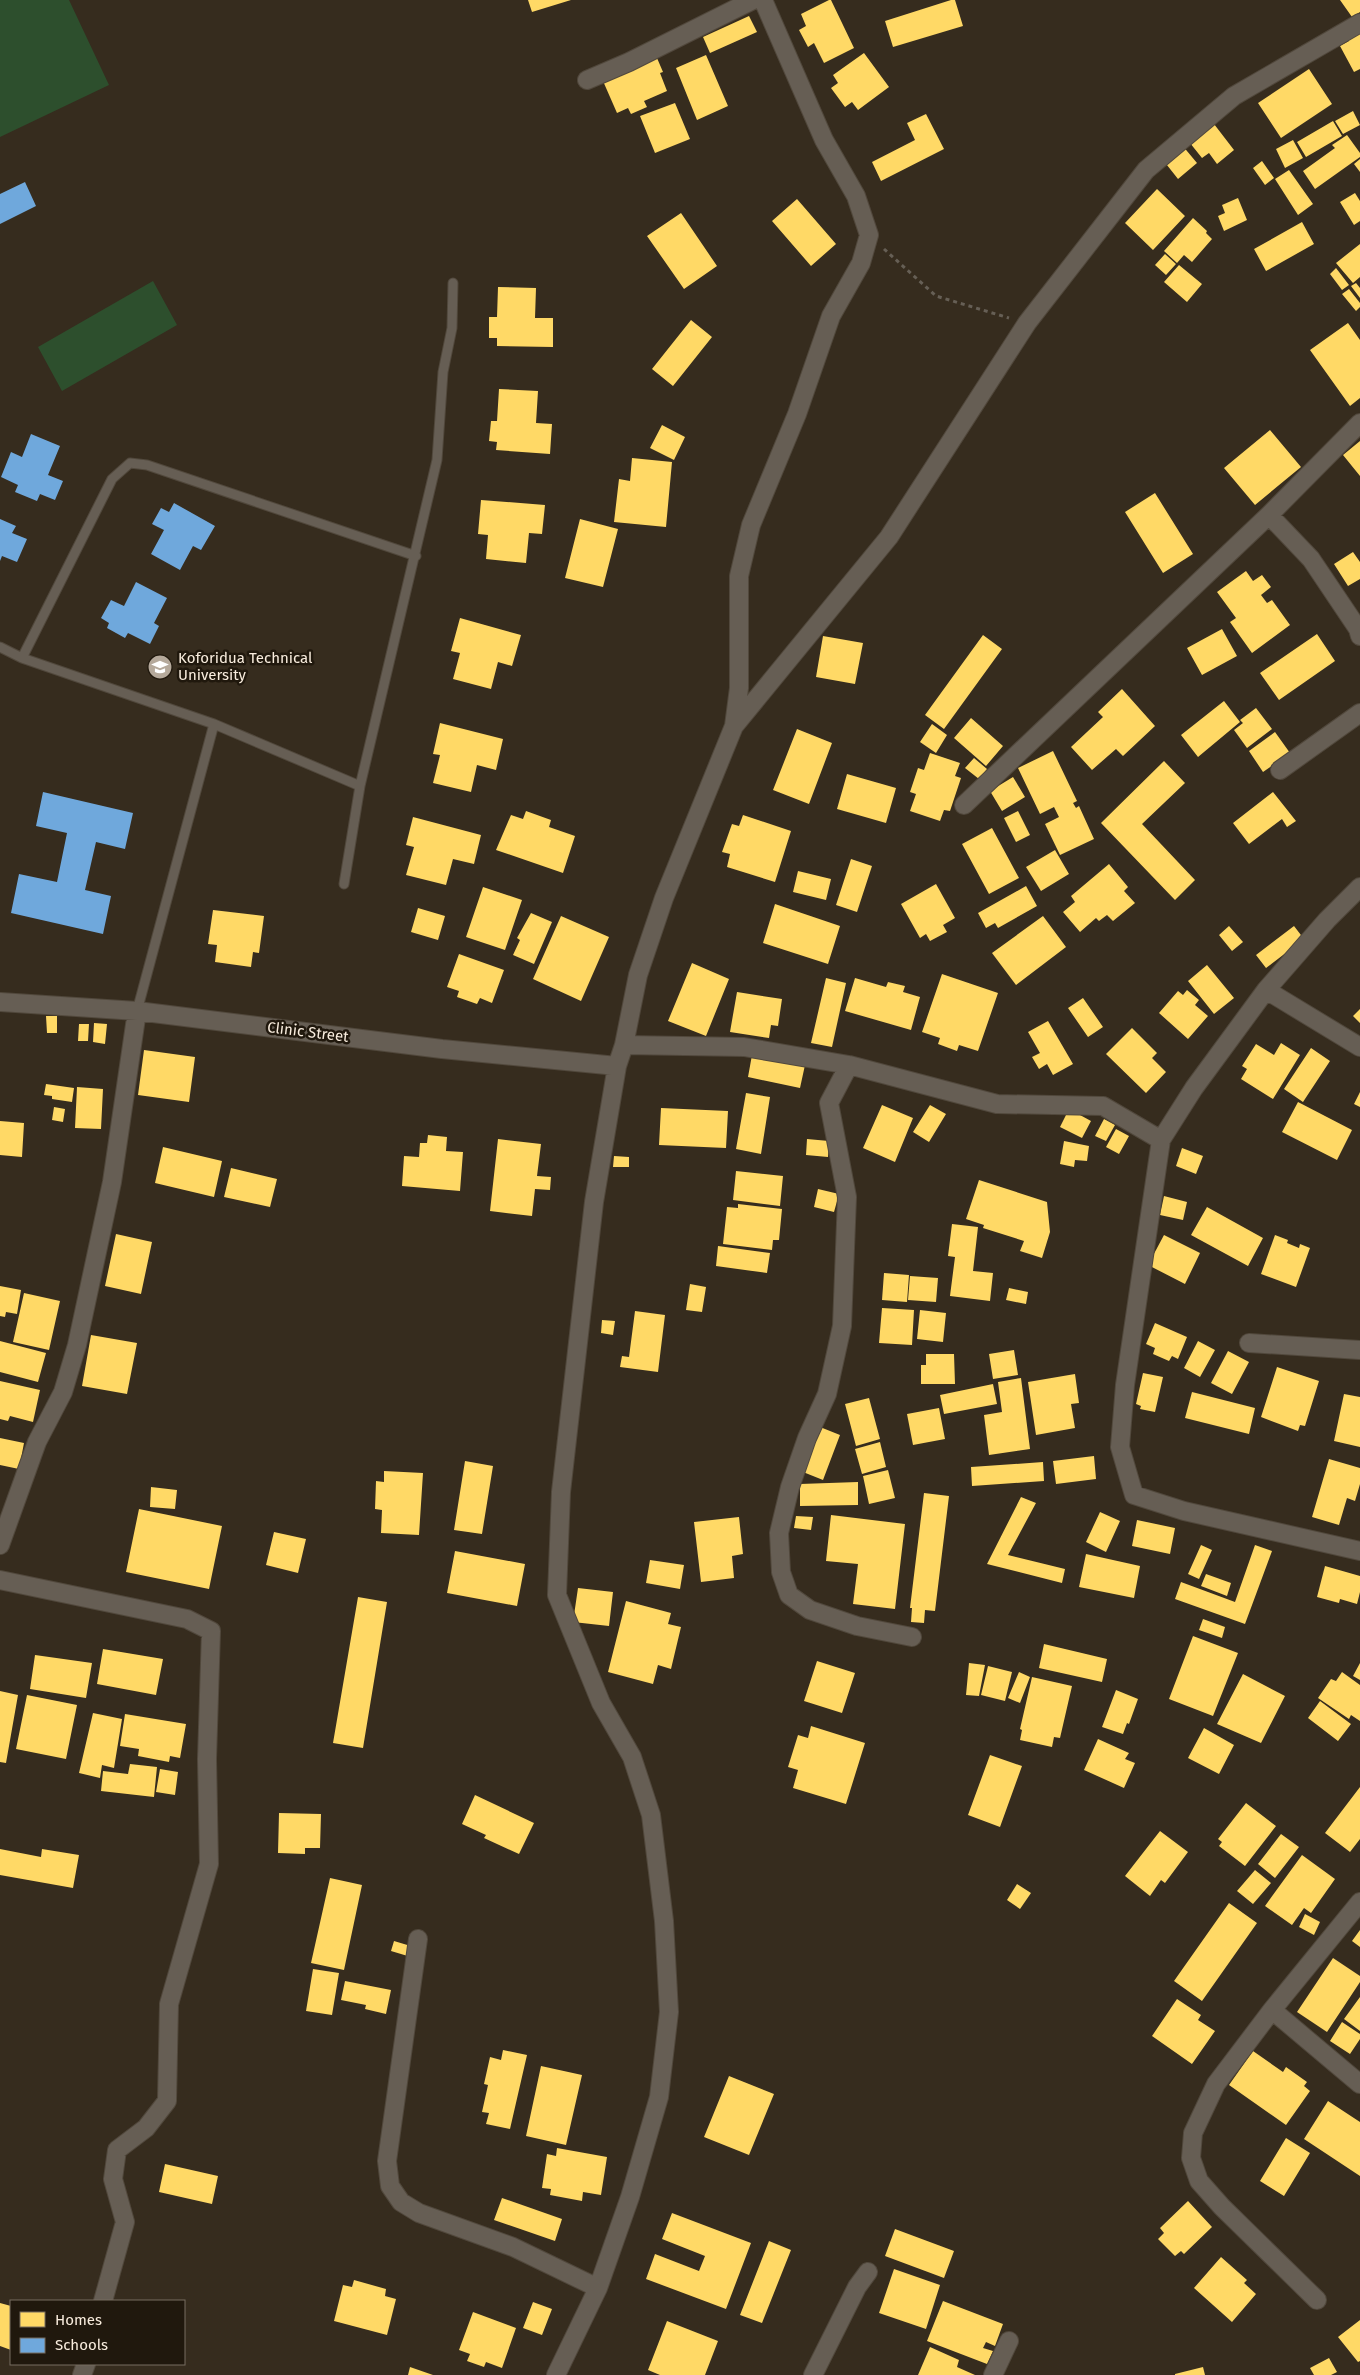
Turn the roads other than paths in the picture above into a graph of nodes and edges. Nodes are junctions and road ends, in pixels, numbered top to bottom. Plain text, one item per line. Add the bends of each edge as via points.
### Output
1 (753, 0) edge
2 (762, 0) edge
3 (1360, 24) edge
4 (588, 80) dead end
5 (453, 283) dead end
6 (1360, 423) edge
7 (1269, 516) junction
8 (416, 556) junction
9 (1360, 636) edge
10 (0, 647) edge
11 (22, 658) junction
12 (1360, 713) edge
13 (214, 724) junction
14 (734, 726) junction
15 (1280, 770) dead end
16 (360, 786) junction
17 (964, 804) dead end
18 (344, 884) dead end
19 (1360, 887) edge
20 (1266, 990) junction
21 (0, 1002) edge
22 (137, 1011) junction
23 (624, 1045) junction
24 (1360, 1047) edge
25 (849, 1065) junction
26 (617, 1066) junction
27 (1162, 1140) junction
28 (1249, 1343) dead end
29 (1360, 1350) edge
30 (0, 1545) edge
31 (1360, 1551) edge
32 (0, 1580) edge
33 (912, 1637) dead end
34 (1360, 1902) edge
35 (418, 1939) dead end
36 (1272, 2010) junction
37 (1360, 2084) edge
38 (868, 2272) dead end
39 (598, 2288) junction
40 (103, 2300) edge
41 (1317, 2300) dead end
42 (1009, 2342) dead end
43 (556, 2375) edge
44 (813, 2375) edge
45 (993, 2375) edge

1 - 4 street
2 - 14 street via 824,140 856,196 869,235 861,264 831,316 797,414 751,525 739,576 739,688
3 - 14 street via 1234,96 1146,170 1027,323 890,536
5 - 8 lane via 452,328 443,372 437,460
6 - 7 street
7 - 9 street via 1311,559
7 - 17 street
8 - 11 lane via 147,465 130,463 112,480
8 - 16 lane
10 - 11 lane
11 - 13 lane
12 - 15 street
13 - 16 lane
13 - 22 lane
14 - 23 street via 664,898 638,975
16 - 18 lane
19 - 20 street
20 - 24 street
20 - 27 street via 1194,1088
21 - 22 street, Clinic Street
22 - 26 street, Clinic Street
22 - 30 street via 112,1182 76,1346 63,1392 37,1442
23 - 25 street via 744,1048
23 - 26 street
25 - 27 street via 997,1104 1103,1106
25 - 33 street via 829,1103 847,1196 842,1326 827,1394 790,1487 779,1533 781,1572 789,1595 810,1610 857,1626
26 - 39 street via 594,1202 561,1492 557,1595 601,1702 632,1757 651,1815 664,1921 669,2012 659,2097 630,2197
27 - 31 street via 1125,1385 1120,1447 1134,1495 1184,1511
28 - 29 street
32 - 40 street via 187,1620 211,1631 207,1759 209,1864 169,2004 167,2101 146,2128 117,2150 113,2179 125,2222
34 - 36 street
35 - 39 street via 387,2160 390,2186 401,2202 419,2213 513,2247
36 - 37 street
36 - 41 street via 1216,2084 1193,2133 1191,2158 1199,2182
38 - 44 street via 857,2287
39 - 43 street
42 - 45 street

